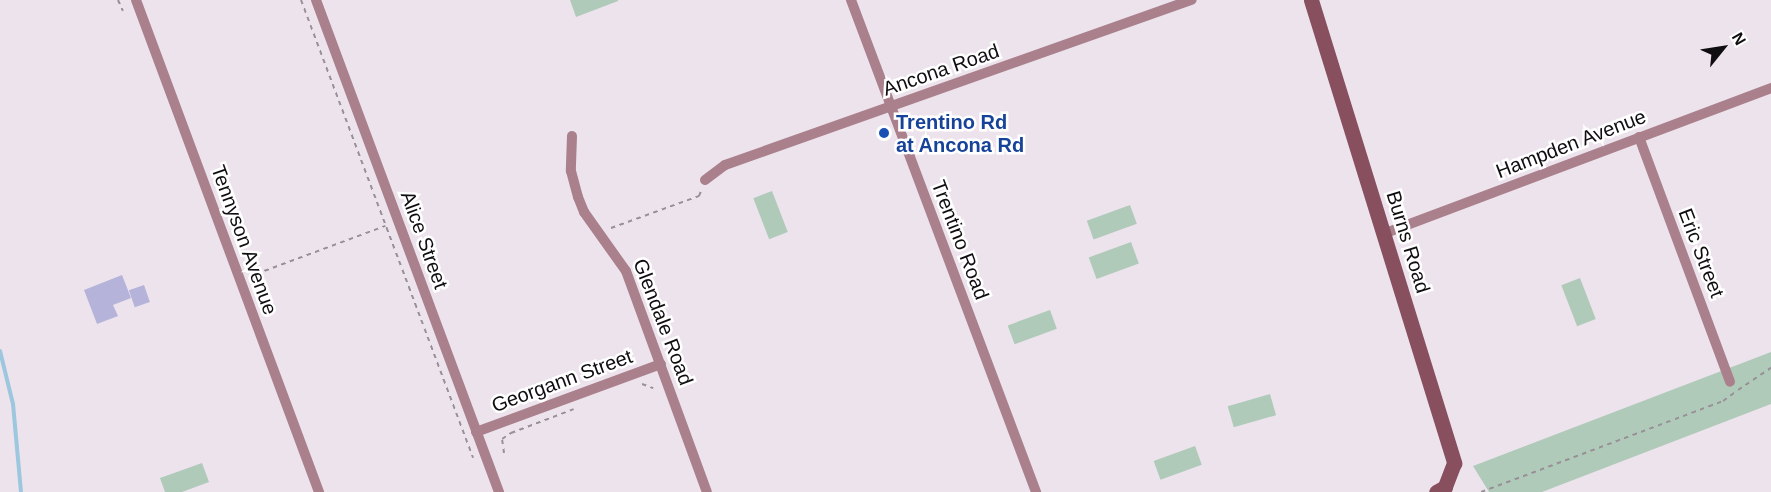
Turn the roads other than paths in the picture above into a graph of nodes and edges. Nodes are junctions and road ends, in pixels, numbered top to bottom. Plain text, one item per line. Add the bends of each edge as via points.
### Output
1 (136, 0) edge
2 (316, 0) edge
3 (851, 0) edge
4 (1192, 0) edge
5 (1311, 0) edge
6 (1771, 87) edge
7 (891, 106) junction
8 (572, 136) dead end
9 (1639, 137) junction
10 (705, 180) road end
11 (1383, 234) junction
12 (661, 364) junction
13 (1730, 382) dead end
14 (476, 432) junction
15 (1444, 490) edge
16 (319, 492) edge
17 (499, 492) edge
18 (707, 492) edge
19 (1036, 492) edge

1 - 16 street, Tennyson Avenue
2 - 14 street, Alice Street
3 - 7 street, Trentino Road
4 - 7 street, Ancona Road
5 - 11 main road, Burns Road
6 - 9 street, Hampden Avenue
7 - 10 street, Ancona Road via 725,165
7 - 19 street, Trentino Road
8 - 12 street, Glendale Road via 574,185 584,212 623,264
9 - 11 street, Hampden Avenue
9 - 13 street, Eric Street
11 - 15 main road, Burns Road via 1454,463
12 - 14 street, Georgann Street
12 - 18 street, Glendale Road
14 - 17 street, Alice Street

